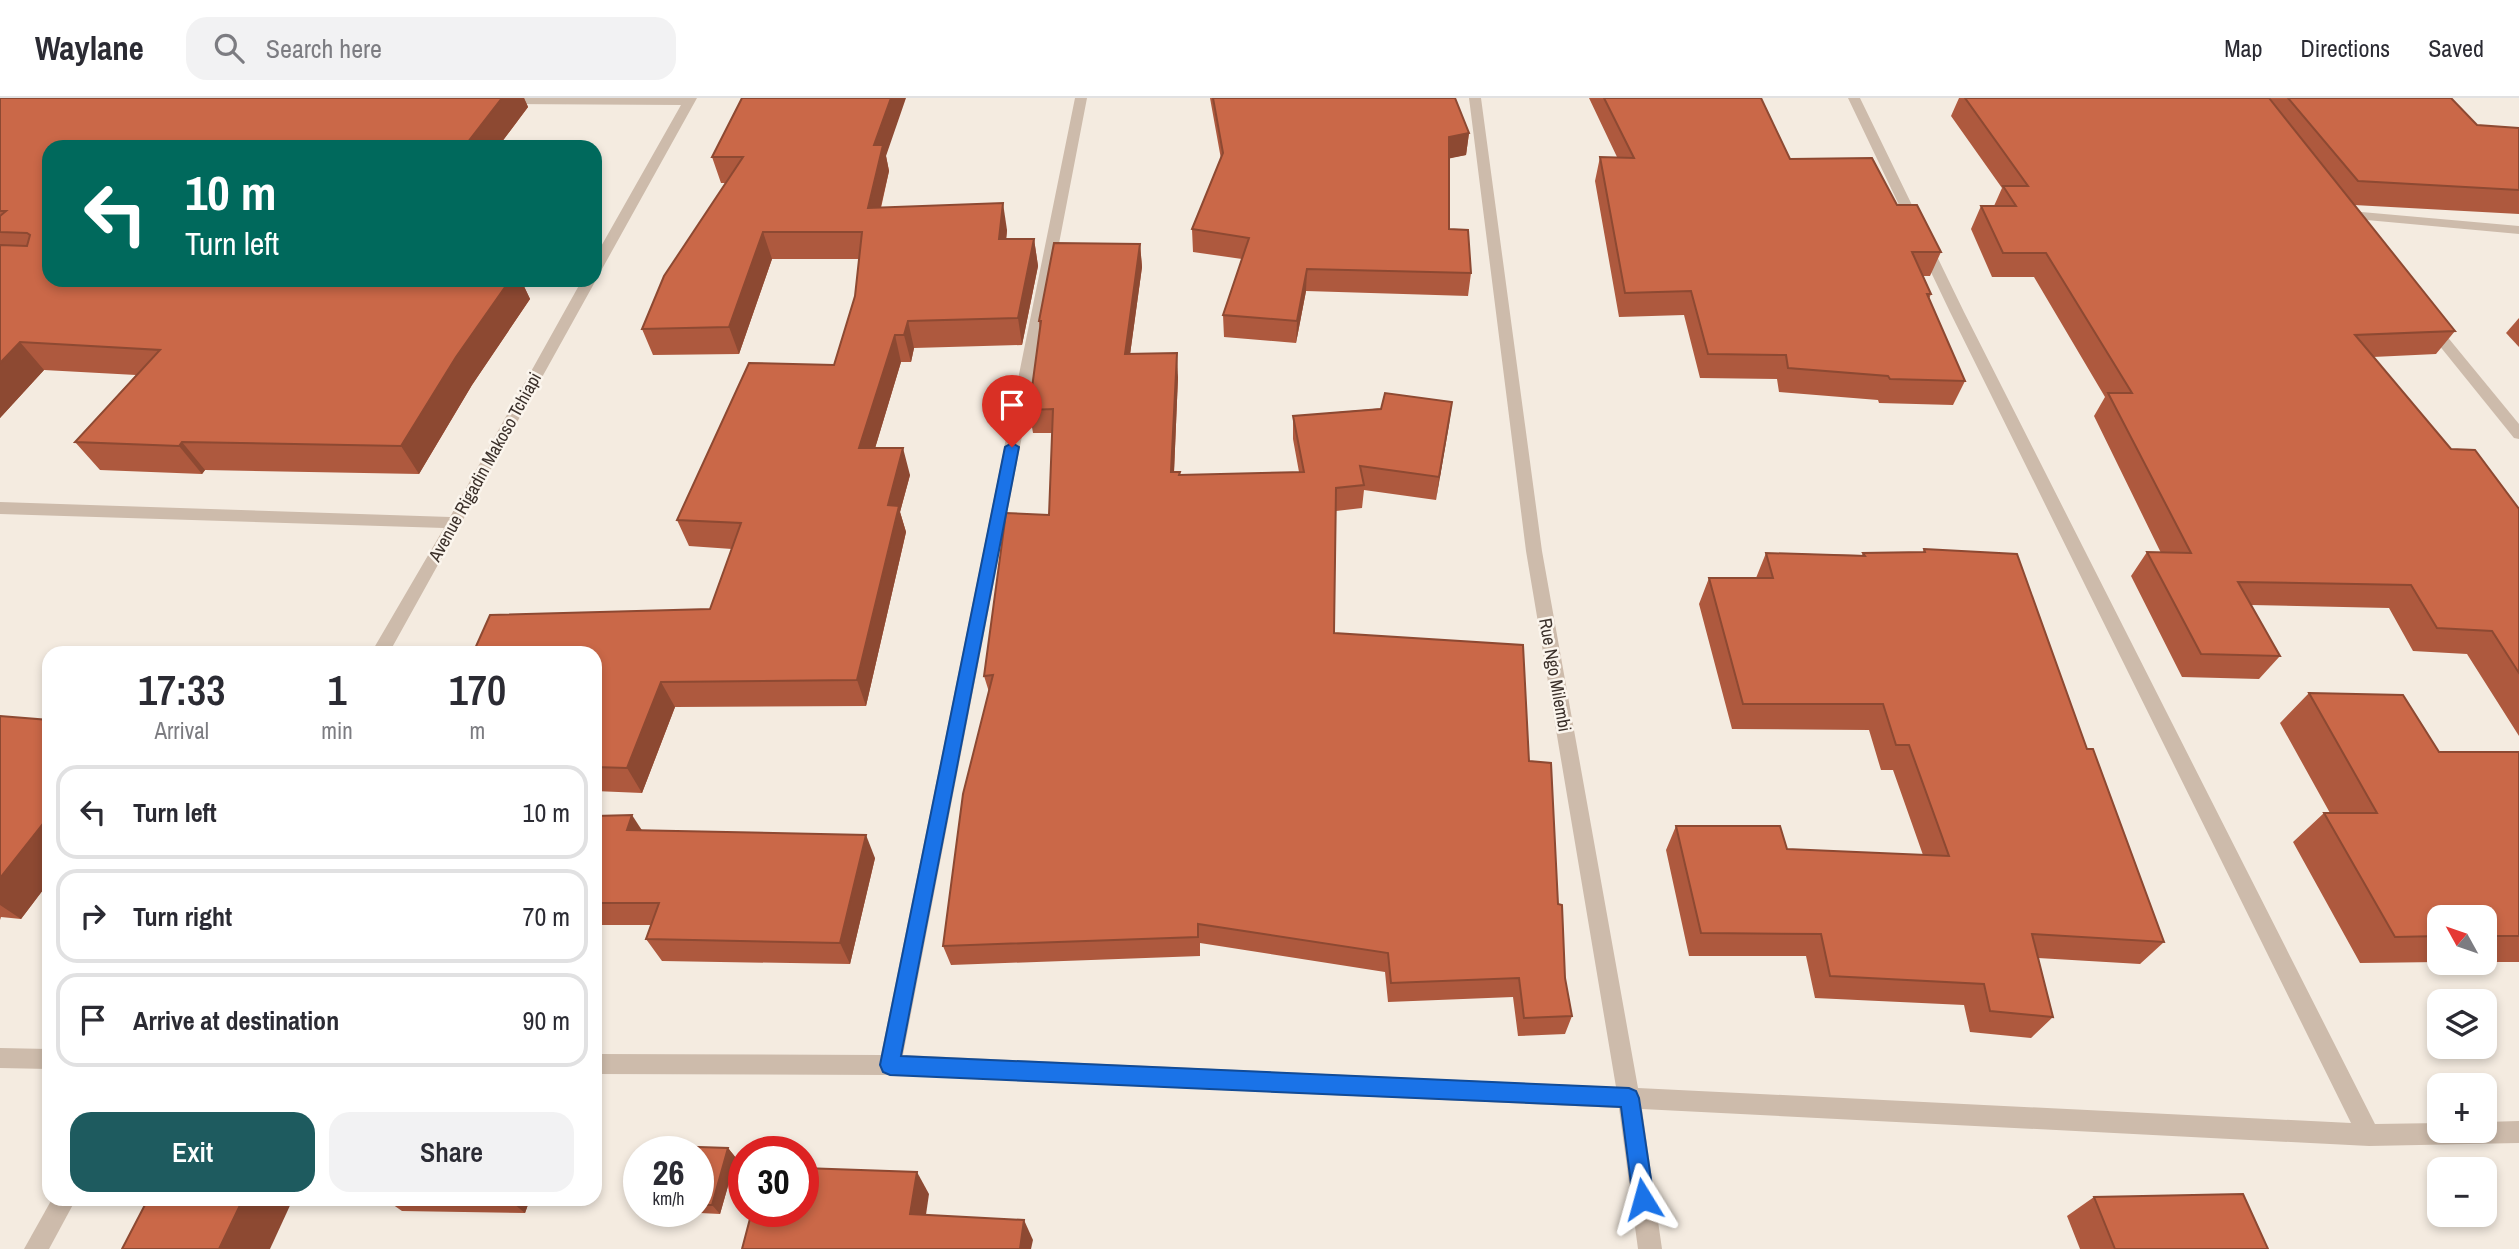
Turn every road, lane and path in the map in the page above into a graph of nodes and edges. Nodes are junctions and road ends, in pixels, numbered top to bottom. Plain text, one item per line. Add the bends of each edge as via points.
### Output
1 (1080, 98) edge
2 (1475, 98) edge
3 (1854, 98) edge
4 (690, 100) edge
5 (496, 101) edge
6 (2519, 230) edge
7 (2357, 235) edge
8 (602, 257) edge
9 (585, 287) edge
10 (2425, 318) edge
11 (2519, 434) edge
12 (0, 508) edge
13 (455, 523) junction
14 (384, 646) edge
15 (0, 1058) edge
16 (42, 1059) edge
17 (602, 1064) edge
18 (890, 1065) junction
19 (1629, 1098) junction
20 (2519, 1132) edge
21 (2369, 1135) junction
22 (61, 1206) edge
23 (36, 1249) edge
24 (1650, 1249) edge

1 - 18 street
2 - 19 street, Rue Ngo Milembi via 1534,551
3 - 21 street
4 - 5 street
4 - 8 street
6 - 7 street via 2336,209
9 - 13 street, Avenue Rigadin Makoso Tchiapi
10 - 11 street
12 - 13 street
13 - 14 street, Avenue Rigadin Makoso Tchiapi
15 - 16 street
17 - 18 street
18 - 19 street
19 - 21 street
19 - 24 street, Rue Ngo Milembi
20 - 21 street
22 - 23 street

